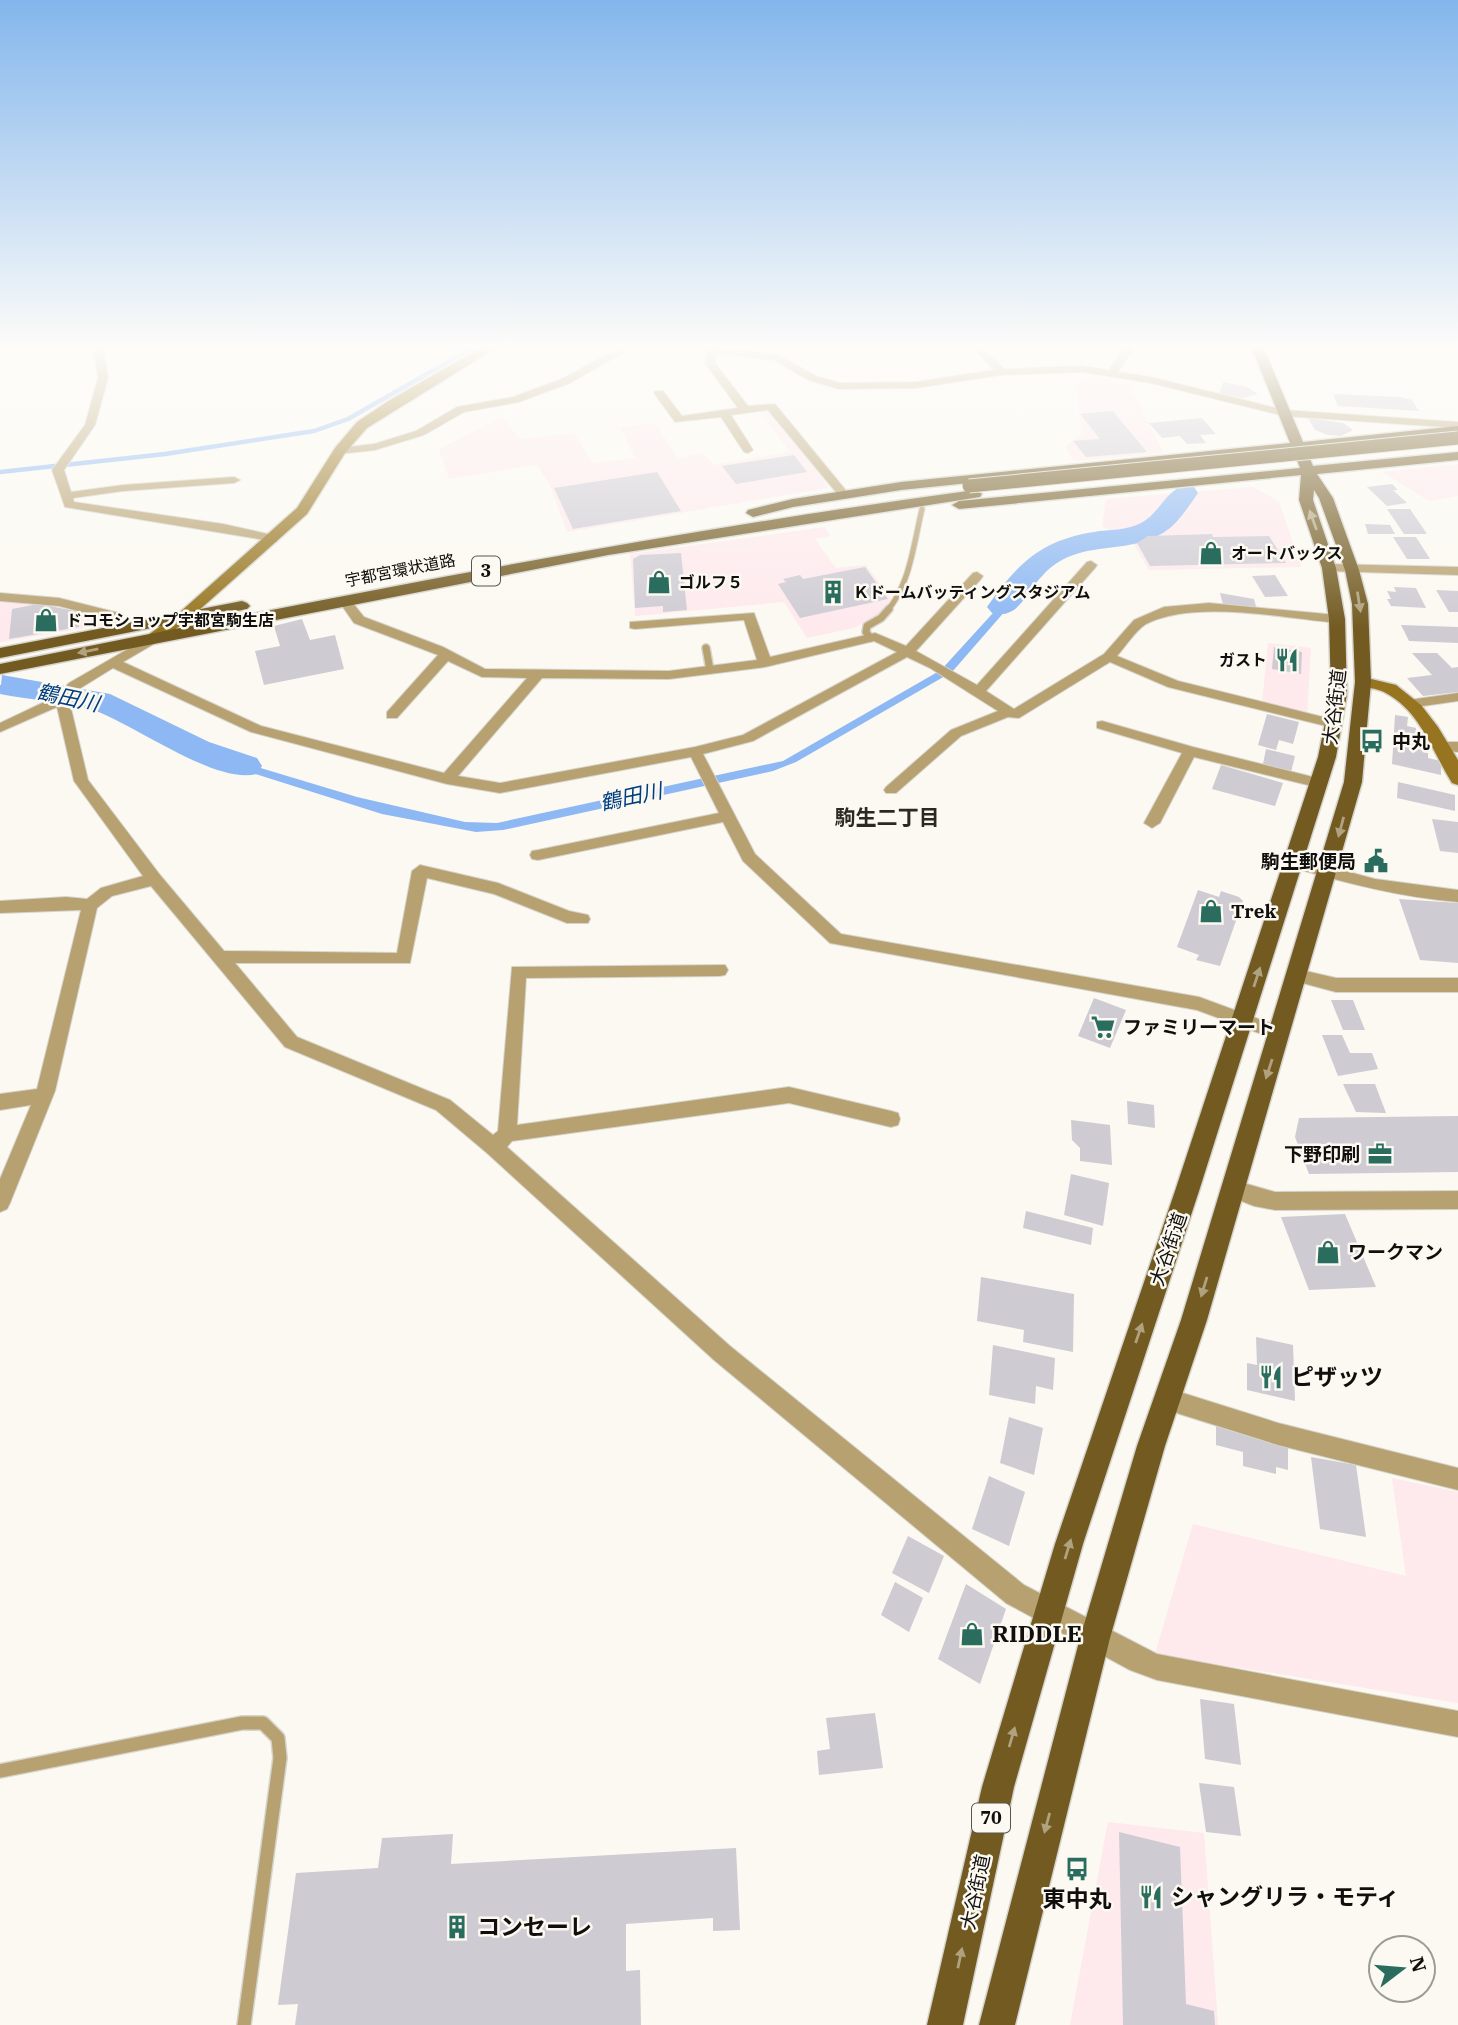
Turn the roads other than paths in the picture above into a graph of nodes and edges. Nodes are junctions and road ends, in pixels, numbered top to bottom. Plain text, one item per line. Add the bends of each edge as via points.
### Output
1 (79, 440) edge
2 (349, 440) edge
3 (396, 440) edge
4 (742, 440) edge
5 (799, 440) edge
6 (1296, 440) edge
7 (1331, 440) edge
8 (1435, 440) edge
9 (1298, 445) junction
10 (1458, 447) edge
11 (748, 450) dead end
12 (340, 451) junction
13 (1458, 456) edge
14 (1308, 471) junction
15 (234, 480) dead end
16 (972, 490) junction
17 (844, 495) junction
18 (66, 496) junction
19 (922, 509) junction
20 (733, 523) junction
21 (273, 539) junction
22 (1091, 565) dead end
23 (1329, 568) junction
24 (1352, 570) junction
25 (1458, 571) edge
26 (976, 576) dead end
27 (0, 597) edge
28 (344, 600) junction
29 (184, 616) junction
30 (1338, 620) junction
31 (635, 625) dead end
32 (122, 629) junction
33 (154, 638) junction
34 (870, 638) junction
35 (706, 648) dead end
36 (909, 651) junction
37 (0, 653) edge
38 (446, 655) junction
39 (1109, 657) junction
40 (113, 663) junction
41 (765, 663) junction
42 (0, 669) edge
43 (710, 670) junction
44 (536, 676) junction
45 (1363, 682) junction
46 (68, 692) junction
47 (978, 692) junction
48 (1458, 697) edge
49 (1409, 704) junction
50 (1009, 712) junction
51 (392, 715) dead end
52 (1335, 724) junction
53 (1101, 725) dead end
54 (0, 728) edge
55 (1451, 747) edge
56 (1190, 751) junction
57 (695, 752) junction
58 (447, 779) junction
59 (1458, 779) edge
60 (1320, 783) junction
61 (891, 790) dead end
62 (727, 816) junction
63 (1152, 823) dead end
64 (538, 855) dead end
65 (1294, 862) junction
66 (1327, 873) junction
67 (154, 879) junction
68 (1458, 896) edge
69 (90, 905) junction
70 (0, 907) edge
71 (582, 919) dead end
72 (219, 957) junction
73 (719, 970) dead end
74 (1297, 975) junction
75 (1458, 985) edge
76 (1242, 1020) junction
77 (1279, 1034) junction
78 (44, 1096) junction
79 (0, 1102) edge
80 (891, 1119) dead end
81 (501, 1140) junction
82 (1233, 1189) junction
83 (1458, 1200) edge
84 (0, 1203) edge
85 (1167, 1399) junction
86 (1458, 1479) edge
87 (1049, 1614) junction
88 (1096, 1638) junction
89 (1458, 1724) edge
90 (0, 1771) edge
91 (244, 2025) edge
92 (945, 2025) edge
93 (997, 2025) edge

1 - 18 street via 60,467
2 - 12 street
3 - 12 street
4 - 11 street
5 - 17 street
6 - 9 main road, 大谷街道 / 70
7 - 9 main road, 3
8 - 16 main road, 3, bridge
9 - 14 main road, 大谷街道 / 70
9 - 17 main road, 3
10 - 16 main road, 3
12 - 21 street via 302,511
13 - 14 main road, 3
14 - 19 main road, 3
23 -> 14 main road, 大谷街道 / 70 via 1306,500
14 - 24 main road, 大谷街道 / 70 via 1326,498
15 - 18 street
16 - 20 main road, 宇都宮環状道路 / 3
17 - 20 main road, 3 via 793,503
18 - 21 street via 68,505
19 - 20 main road, 3 via 802,524
19 - 34 lane via 895,602 867,626
20 - 28 main road, 宇都宮環状道路 / 3
20 - 29 main road, 宇都宮環状道路 / 3 via 511,555
21 - 29 street
22 - 47 street
23 - 24 street
23 - 30 main road, 大谷街道 / 70
24 - 25 street
24 -> 45 main road, 大谷街道 / 70 via 1360,604
26 - 36 street
27 - 32 street via 59,602 114,616
28 - 33 main road, 宇都宮環状道路 / 3
28 - 38 street via 359,620
29 - 32 main road, 宇都宮環状道路 / 3
29 - 33 street
30 - 39 street via 1209,607 1169,610 1139,623
30 - 52 main road, 大谷街道 / 70
31 - 41 street via 749,616
32 - 37 main road, 宇都宮環状道路 / 3
33 - 40 street
33 -> 42 main road, 宇都宮環状道路 / 3
34 - 36 street
34 - 41 street
35 - 43 lane
36 - 47 street
36 - 57 street via 748,738
38 - 44 street via 482,673
38 - 51 street
39 - 50 street via 1014,715
39 - 52 street via 1173,684
40 - 46 street
40 - 58 street via 256,729
41 - 43 street
43 - 44 street via 669,675
44 - 58 street
45 - 49 street via 1392,690
45 -> 66 main road, 大谷街道 / 70 via 1353,782
46 - 54 street
46 - 67 street via 81,781
47 - 50 street
48 - 49 street
49 - 55 street
50 - 61 street via 956,733
52 - 60 main road, 大谷街道 / 70
53 - 56 street
55 - 59 street
56 - 60 street
56 - 63 street
57 - 58 street via 500,788
57 - 62 street
60 - 65 main road, 大谷街道 / 70
62 - 64 street
62 - 76 street via 749,857 836,939 1199,1004
65 - 66 street
76 -> 65 main road, 大谷街道 / 70
66 - 68 street via 1410,892
66 - 74 main road, 大谷街道 / 70
67 - 69 street via 107,892
67 - 72 street
69 - 70 street
69 - 78 street
71 - 72 street via 498,888 420,871 404,959
72 - 81 street via 291,1042 443,1105
73 - 81 street via 518,972
74 - 75 street via 1336,985
74 - 77 main road, 大谷街道 / 70
76 - 77 street
87 -> 76 main road, 大谷街道 / 70
77 -> 82 main road, 大谷街道 / 70
78 - 79 street
78 - 84 street
80 - 81 street via 789,1096
81 - 87 street via 722,1353 1007,1587
82 - 83 street via 1275,1201
82 -> 85 main road, 大谷街道 / 70
85 - 86 street via 1278,1434
85 - 88 main road, 大谷街道 / 70
87 - 88 street
92 -> 87 main road, 大谷街道 / 70 via 998,1787
88 - 89 street via 1139,1661 1177,1673
88 -> 93 main road, 大谷街道 / 70
90 - 91 lane via 242,1723 263,1723 278,1738 280,1758

